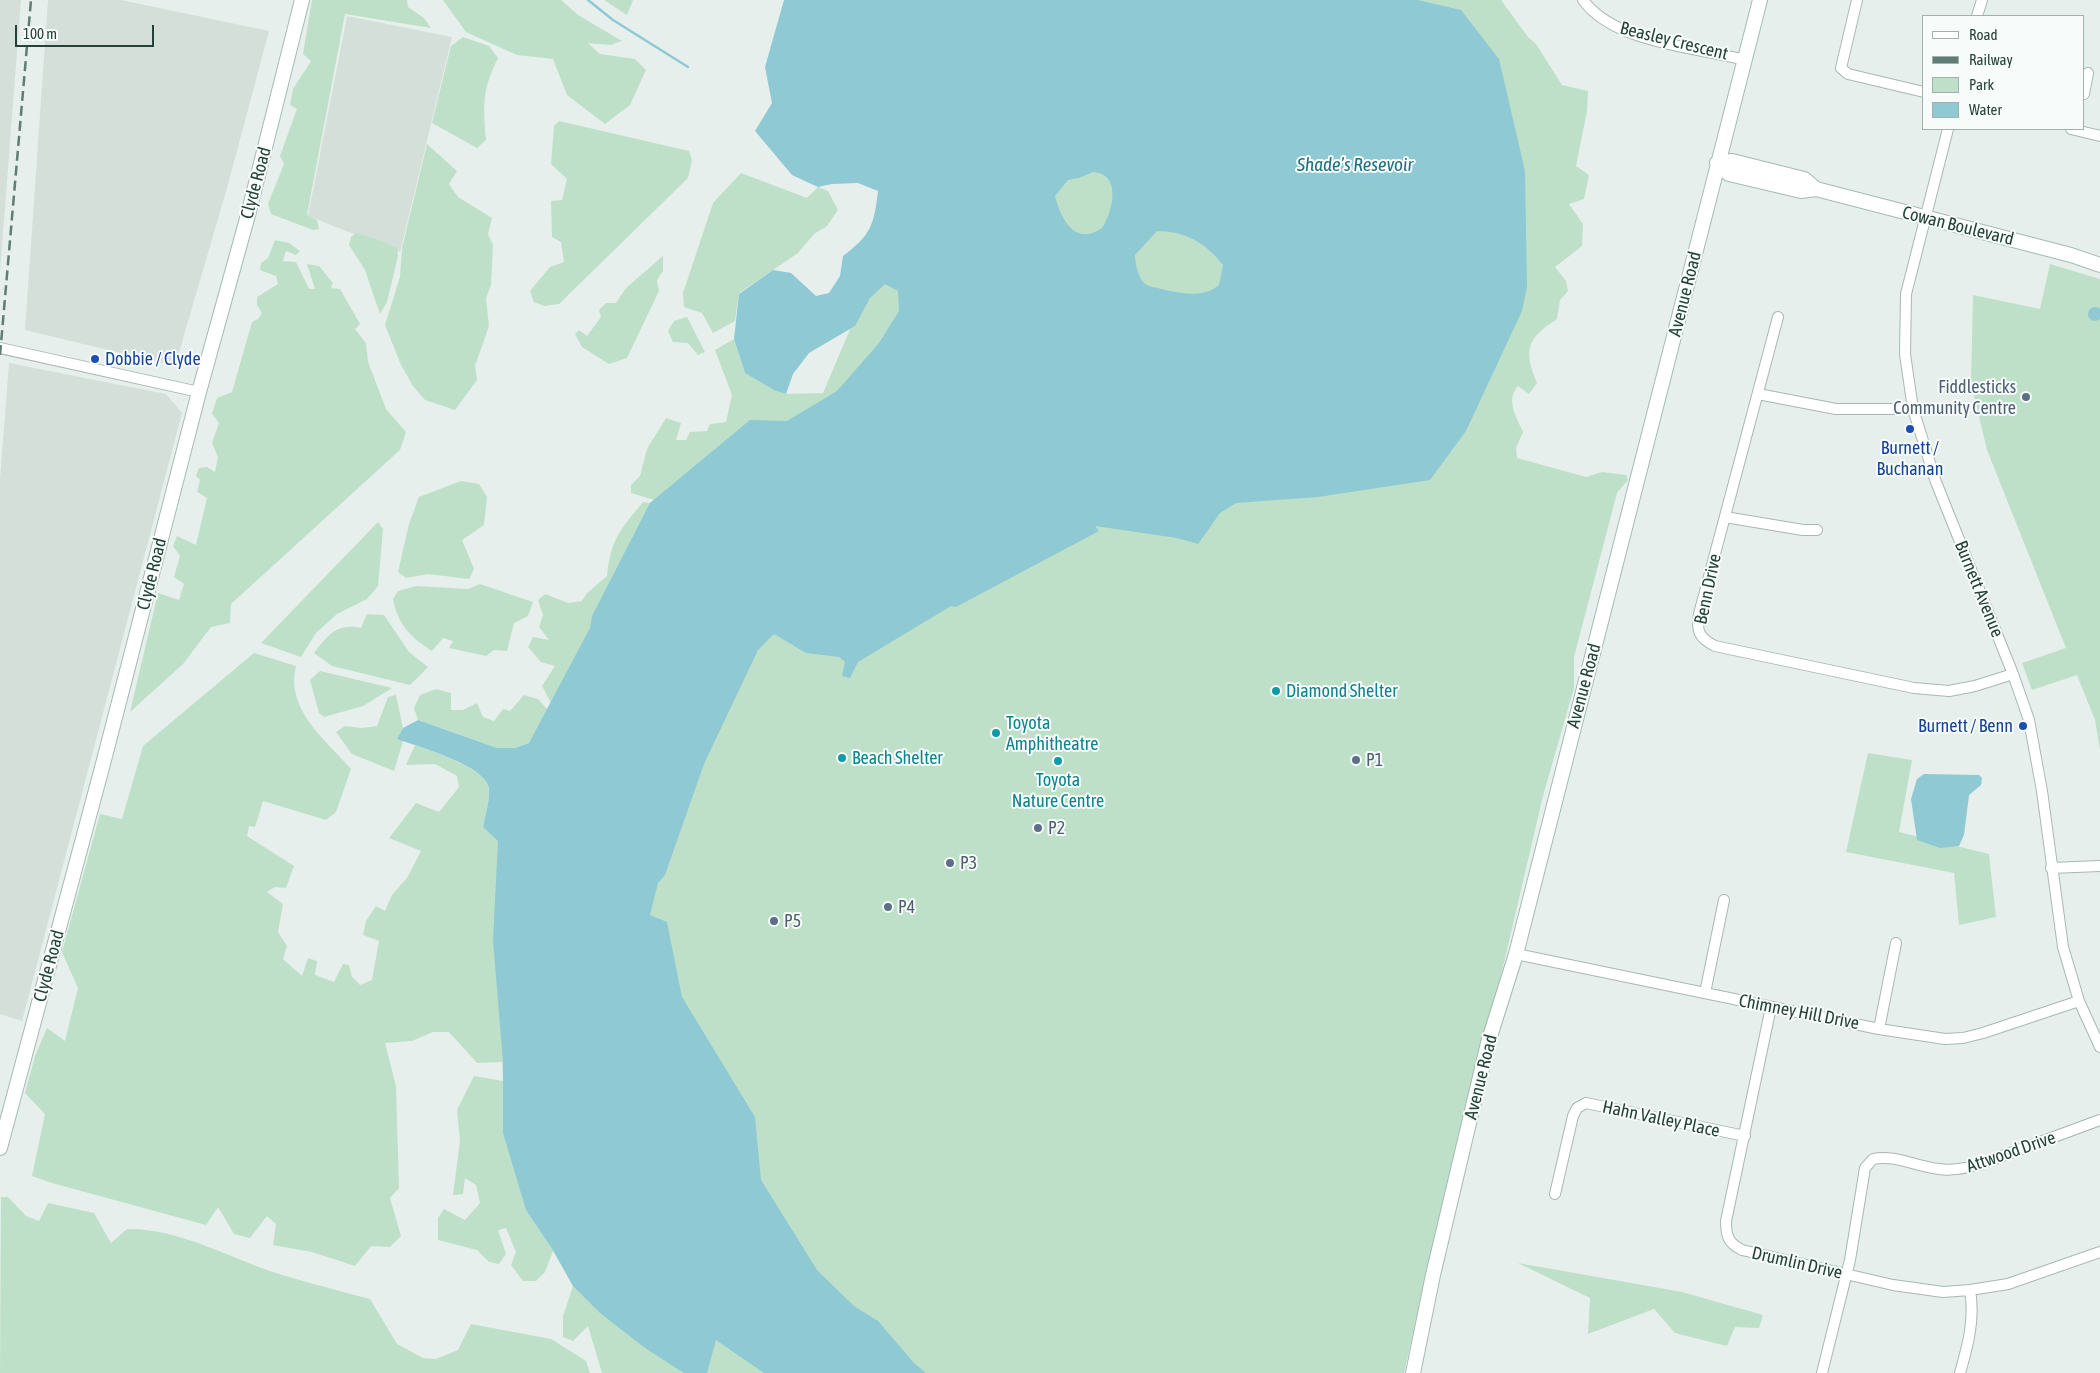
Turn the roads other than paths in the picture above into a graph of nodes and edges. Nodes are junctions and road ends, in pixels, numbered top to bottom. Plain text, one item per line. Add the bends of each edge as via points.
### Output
1 (302, 0) edge
2 (1583, 0) edge
3 (1760, 0) edge
4 (1857, 0) edge
5 (1982, 0) edge
6 (1976, 15) edge
7 (1745, 60) junction
8 (2088, 73) dead end
9 (2085, 89) edge
10 (1922, 92) edge
11 (1948, 130) edge
12 (2078, 130) edge
13 (2100, 136) edge
14 (1718, 163) junction
15 (1925, 217) junction
16 (2100, 265) edge
17 (1778, 317) dead end
18 (0, 348) edge
19 (199, 392) junction
20 (1758, 394) junction
21 (1913, 409) junction
22 (1725, 517) junction
23 (1817, 530) dead end
24 (2013, 674) junction
25 (2100, 866) edge
26 (2051, 868) junction
27 (1724, 900) dead end
28 (1896, 943) dead end
29 (1516, 954) junction
30 (1705, 993) junction
31 (2079, 1001) junction
32 (1771, 1007) junction
33 (1879, 1029) junction
34 (2100, 1047) edge
35 (2100, 1120) edge
36 (1745, 1136) junction
37 (0, 1148) edge
38 (1554, 1194) dead end
39 (2100, 1252) edge
40 (1846, 1275) junction
41 (1970, 1290) junction
42 (1413, 1373) edge
43 (1822, 1373) edge
44 (1960, 1373) edge

1 - 19 street, Clyde Road via 251,206
2 - 7 street, Beasley Crescent via 1603,21 1635,35
3 - 7 street, Avenue Road
4 - 10 street via 1841,68 1848,74
5 - 6 street
7 - 14 street, Avenue Road
8 - 9 street
11 - 15 street, Burnett Avenue
12 - 13 street
14 - 15 street, Cowan Boulevard via 1729,174 1801,191 1816,189
14 - 29 street, Avenue Road
15 - 16 street, Cowan Boulevard
15 - 21 street, Burnett Avenue via 1906,302 1906,354
17 - 20 street, Benn Drive
18 - 19 street
19 - 37 street, Clyde Road
20 - 21 street via 1836,409
20 - 22 street, Benn Drive
21 - 24 street, Burnett Avenue via 1936,482
22 - 23 street
22 - 24 street, Benn Drive via 1697,629 1707,642 1914,688 1949,691
24 - 26 street, Burnett Avenue via 2030,720
25 - 26 street
26 - 31 street, Burnett Avenue via 2063,947
27 - 30 street
28 - 33 street
29 - 30 street, Chimney Hill Drive
29 - 42 street, Avenue Road via 1488,1043
30 - 32 street, Chimney Hill Drive
31 - 33 street, Chimney Hill Drive via 1963,1038 1923,1037
31 - 34 street, Burnett Avenue
32 - 33 street, Chimney Hill Drive
32 - 36 street, Drumlin Drive
35 - 40 street, Attwood Drive via 1978,1166 1959,1170 1938,1169 1882,1157 1873,1159 1865,1168
36 - 38 street, Hahn Valley Place via 1586,1104 1577,1108 1573,1116
36 - 40 street, Drumlin Drive via 1726,1220 1726,1235 1731,1245
39 - 41 street, Drumlin Drive via 2008,1284
40 - 41 street, Drumlin Drive via 1917,1290
40 - 43 street, Attwood Drive
41 - 44 street via 1973,1303 1971,1332

